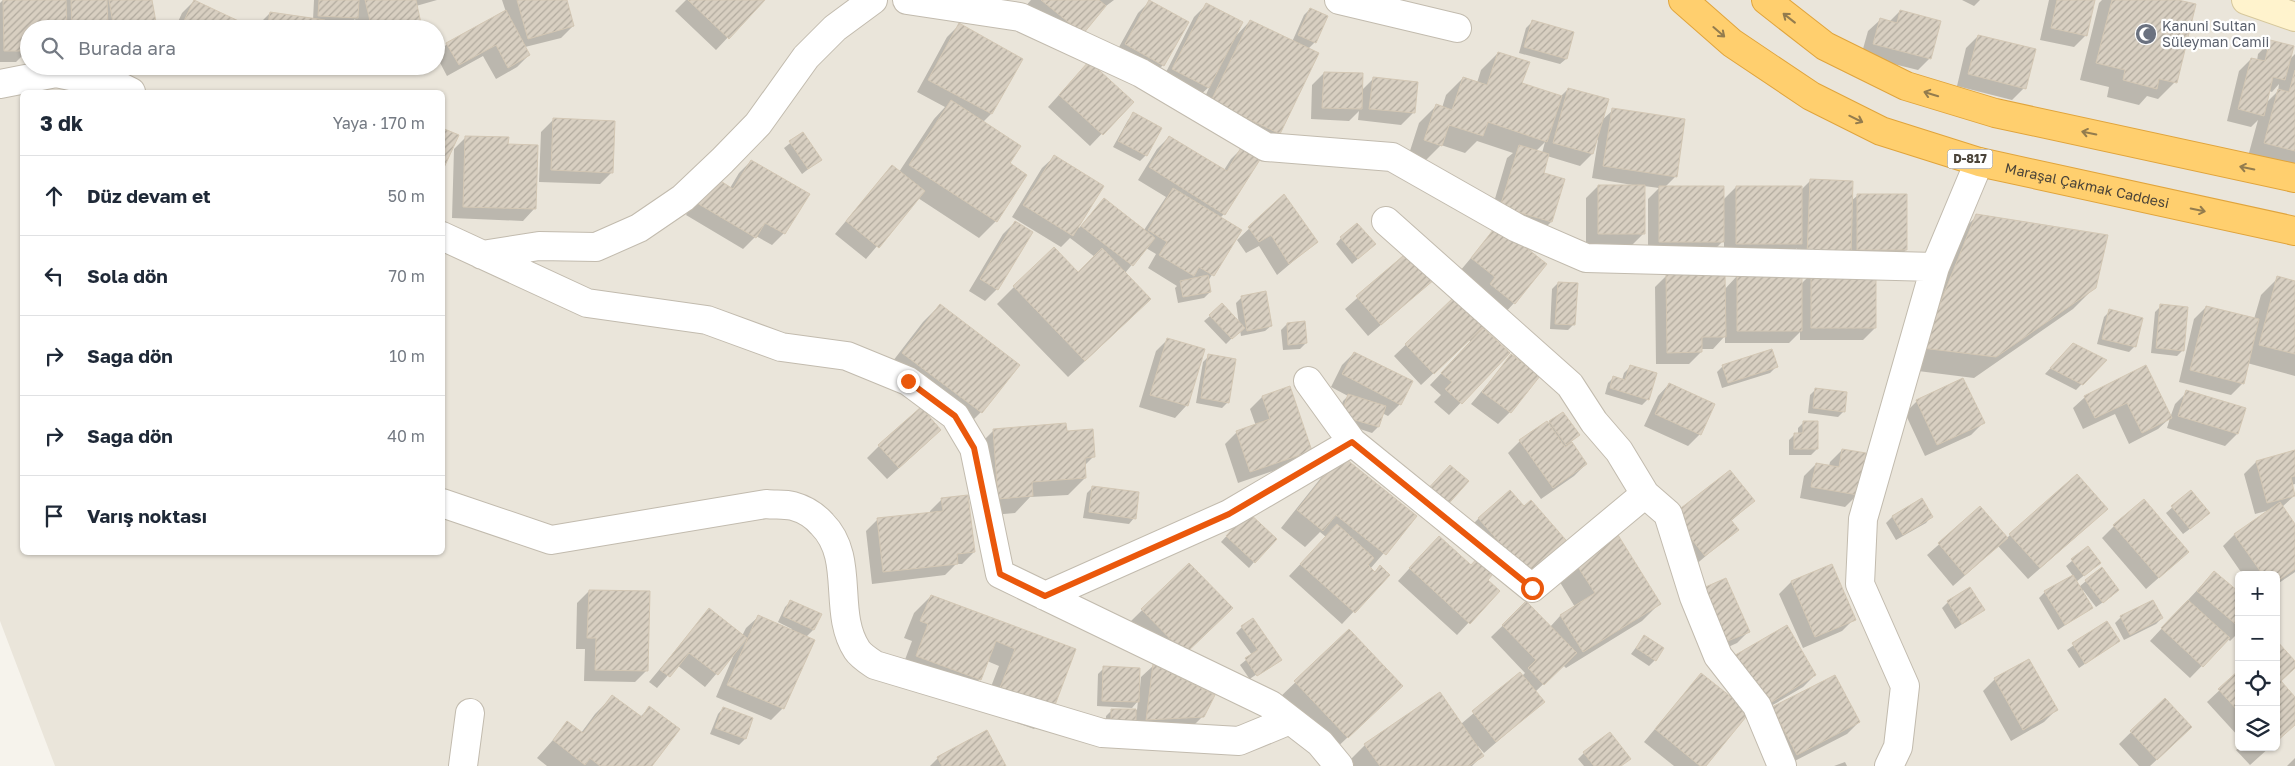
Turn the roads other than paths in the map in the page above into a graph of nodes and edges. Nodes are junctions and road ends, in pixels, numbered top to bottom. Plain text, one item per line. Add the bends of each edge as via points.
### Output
1 (873, 0) edge
2 (907, 0) edge
3 (1338, 0) edge
4 (1683, 0) edge
5 (1766, 0) edge
6 (2246, 0) edge
7 (2295, 18) edge
8 (1457, 28) dead end
9 (46, 75) edge
10 (66, 75) edge
11 (0, 84) edge
12 (127, 90) edge
13 (1980, 162) junction
14 (2295, 178) edge
15 (1386, 220) dead end
16 (2295, 232) edge
17 (445, 237) edge
18 (482, 255) junction
19 (1935, 267) junction
20 (1308, 381) dead end
21 (1352, 442) junction
22 (1645, 494) junction
23 (445, 505) edge
24 (1045, 596) junction
25 (470, 713) dead end
26 (1290, 720) junction
27 (463, 766) edge
28 (1339, 766) edge
29 (1782, 766) edge
30 (1889, 766) edge

1 - 18 street via 834,28 758,124 722,161 683,198 639,228 596,247 539,246
2 - 19 street via 1020,17 1141,73 1266,147 1392,157 1517,228 1586,258
3 - 8 street
4 -> 13 highway, Maraşal Çakmak Caddesi / D-817 via 1732,43 1811,96 1881,131
14 -> 5 highway via 1995,113 1906,86 1825,46
6 - 7 main road
9 - 11 street
10 - 12 street
13 -> 16 highway, Maraşal Çakmak Caddesi / D-817
13 - 19 street
15 - 22 street via 1570,385 1594,422 1620,451
17 - 18 street
18 - 24 street via 587,303 708,320 781,347 847,356 908,381 955,416 974,448 1000,574
19 - 30 street via 1864,519 1860,584 1905,686 1898,747
20 - 21 street
21 - 22 street via 1532,588
21 - 24 street via 1229,514
22 - 29 street via 1668,514 1694,597 1718,656 1757,706
23 - 26 street via 551,540 766,504 794,506 814,516 830,532 840,556 850,638 858,653 875,665 1102,733 1239,741
24 - 26 street via 1271,705
25 - 27 street
26 - 28 street via 1320,743

